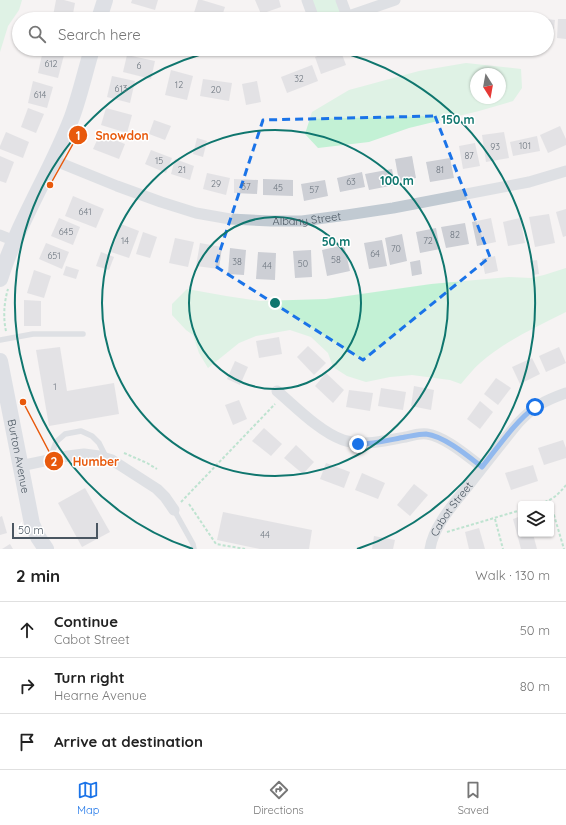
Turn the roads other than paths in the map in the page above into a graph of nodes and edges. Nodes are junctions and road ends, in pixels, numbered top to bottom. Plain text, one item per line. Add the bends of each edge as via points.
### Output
1 (105, 0) edge
2 (307, 0) edge
3 (341, 0) edge
4 (395, 0) edge
5 (102, 12) edge
6 (311, 12) edge
7 (342, 12) edge
8 (360, 12) edge
9 (90, 56) edge
10 (53, 160) junction
11 (566, 171) edge
12 (0, 235) edge
13 (15, 241) junction
14 (4, 283) edge
15 (83, 334) dead end
16 (0, 340) edge
17 (0, 361) edge
18 (566, 393) edge
19 (280, 394) road end
20 (106, 458) junction
21 (51, 460) junction
22 (20, 466) junction
23 (482, 467) junction
24 (174, 510) joint
25 (46, 549) edge
26 (194, 549) edge
27 (430, 549) edge

1 - 5 street
2 - 6 street
3 - 7 street
4 - 8 street
9 - 10 street via 72,117
10 - 11 street, Albany Street via 117,186 196,213 230,219 271,221 302,221 393,208 529,182
10 - 13 street
12 - 13 street
13 - 14 street
15 - 16 lane via 33,334
17 - 22 street, Burton Avenue
18 - 23 street, Cabot Street via 547,400 526,413
19 - 23 street via 318,426 344,440 367,444 427,434 454,446
20 - 21 street via 84,454
20 - 21 lane via 99,443 81,431 64,434 56,442
20 - 24 street via 157,489
21 - 22 street
22 - 25 street, Burton Avenue via 32,524
23 - 27 street, Cabot Street via 433,536
24 - 26 lane

